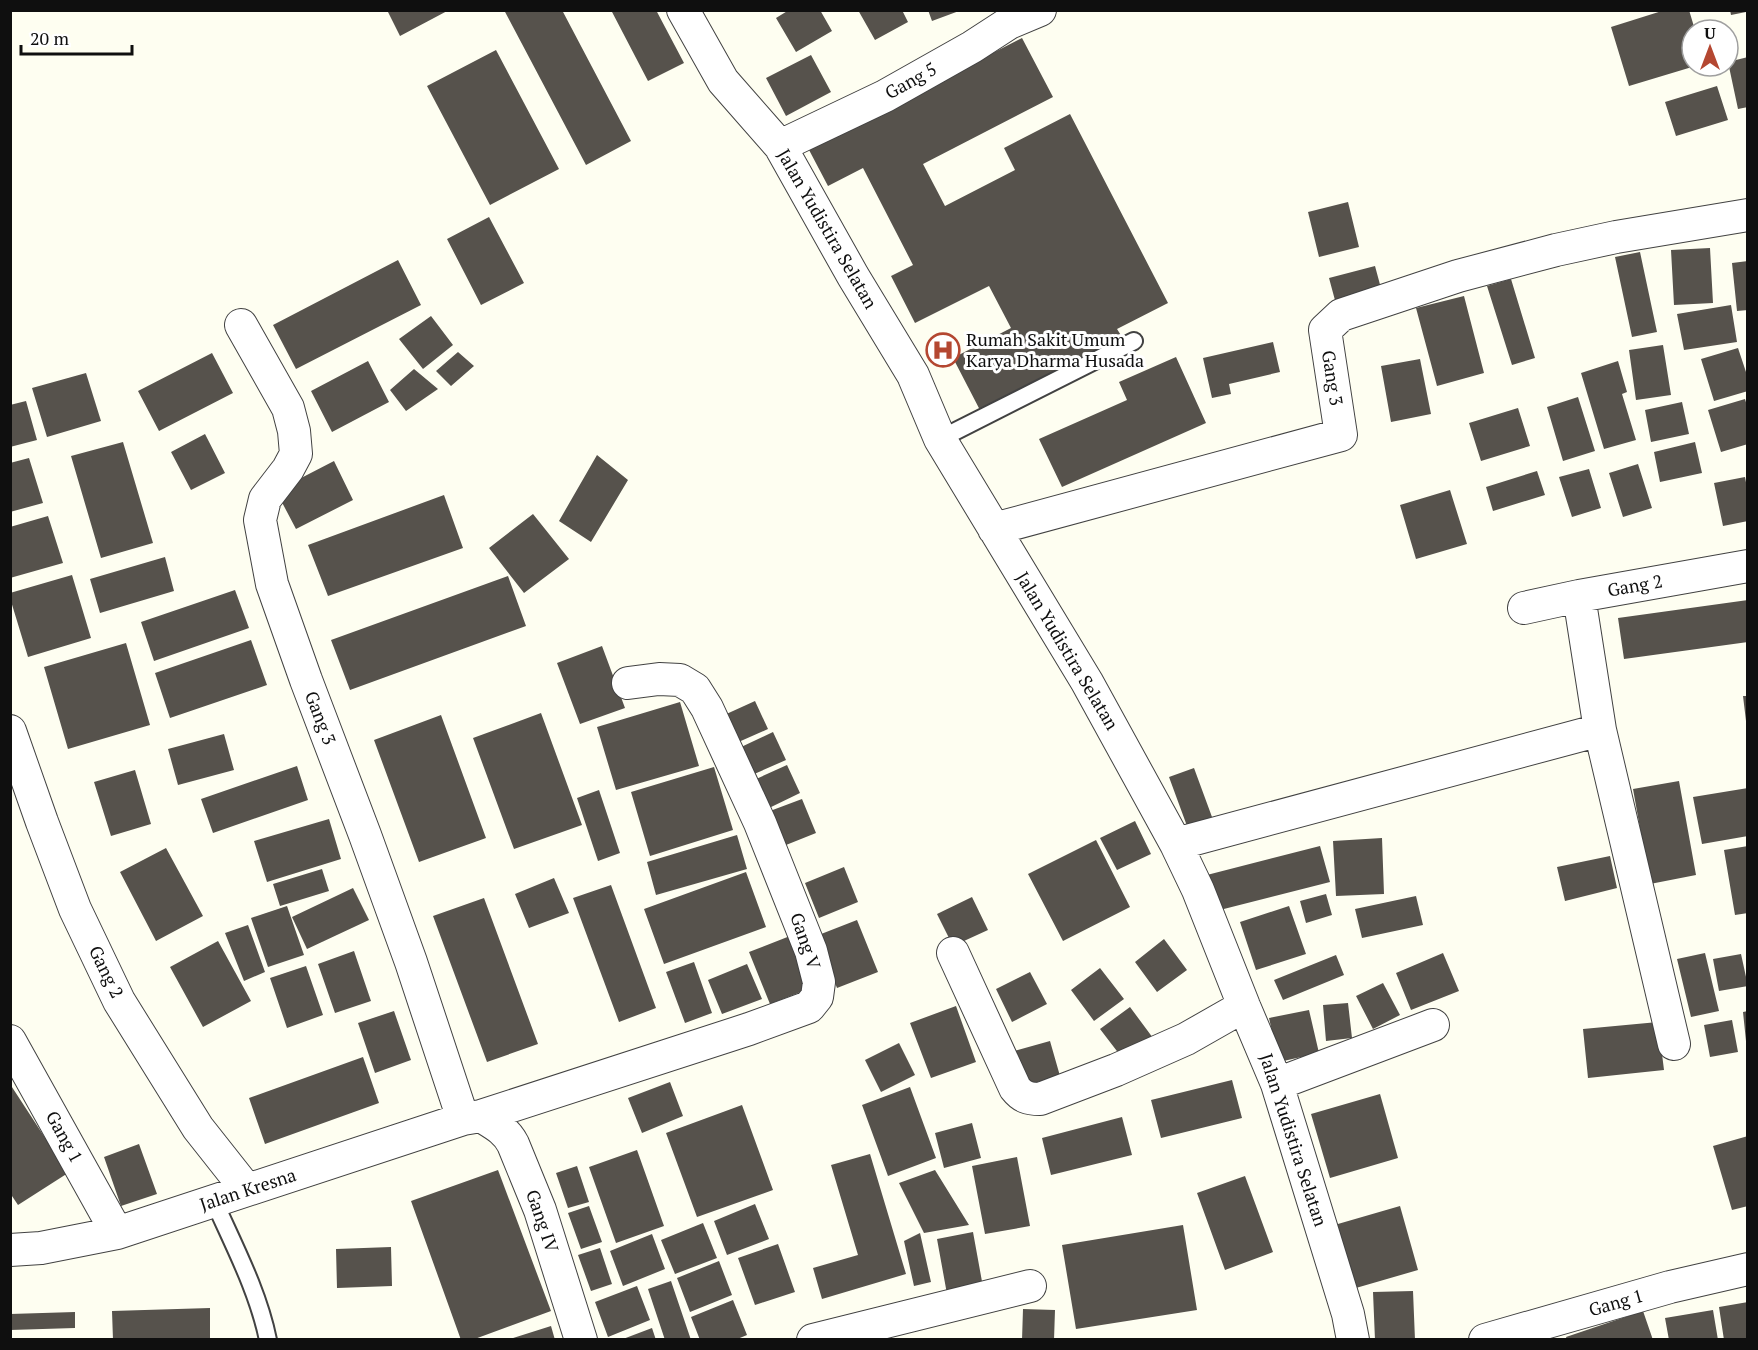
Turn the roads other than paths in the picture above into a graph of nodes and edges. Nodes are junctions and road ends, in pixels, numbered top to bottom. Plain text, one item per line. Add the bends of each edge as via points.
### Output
1 (683, 10) edge
2 (1040, 10) edge
3 (780, 146) junction
4 (1748, 215) edge
5 (241, 325) dead end
6 (1134, 341) dead end
7 (940, 439) junction
8 (994, 529) junction
9 (1748, 566) edge
10 (1579, 596) junction
11 (1524, 608) dead end
12 (628, 683) dead end
13 (1600, 730) junction
14 (10, 731) edge
15 (1176, 844) junction
16 (953, 953) dead end
17 (1244, 1006) junction
18 (1433, 1025) dead end
19 (10, 1041) edge
20 (1674, 1044) dead end
21 (1277, 1084) junction
22 (472, 1117) junction
23 (247, 1190) junction
24 (214, 1201) junction
25 (117, 1233) junction
26 (10, 1250) edge
27 (1748, 1269) edge
28 (1030, 1286) dead end
29 (268, 1340) edge
30 (581, 1340) edge
31 (813, 1340) edge
32 (1353, 1340) edge
33 (1485, 1340) edge

1 - 3 street, Jalan Yudistira Selatan via 723,81
2 - 3 street, Gang 5 via 1009,23 885,96
3 - 7 street, Jalan Yudistira Selatan via 852,276 913,375
4 - 8 street, Gang 3 via 1556,250 1458,276 1341,315 1325,330 1341,435
5 - 22 street, Gang 3 via 288,408 294,431 296,454 266,499 260,520 272,584
6 - 7 lane
7 - 8 street, Jalan Yudistira Selatan
8 - 15 street, Jalan Yudistira Selatan via 1087,682
9 - 10 street, Gang 2
10 - 11 street, Gang 2
10 - 13 street
12 - 22 street, Gang V via 680,680 695,689 707,708 760,823 803,930 819,982 818,997 809,1007 777,1019
13 - 15 street
13 - 20 street
14 - 23 street, Gang 2 via 75,909 118,1000 198,1128
15 - 17 street, Jalan Yudistira Selatan
16 - 17 street via 1015,1088 1028,1099 1040,1099 1116,1070 1186,1039
17 - 21 street, Jalan Yudistira Selatan
18 - 21 street
19 - 25 street, Gang 1
21 - 32 street, Jalan Yudistira Selatan
22 - 23 street, Jalan Kresna
22 - 30 street, Gang IV via 501,1129 513,1144 540,1210
23 - 24 street, Jalan Kresna
24 - 25 street, Jalan Kresna
24 - 29 lane via 249,1278
25 - 26 street, Jalan Kresna
27 - 33 street, Gang 1
28 - 31 street

